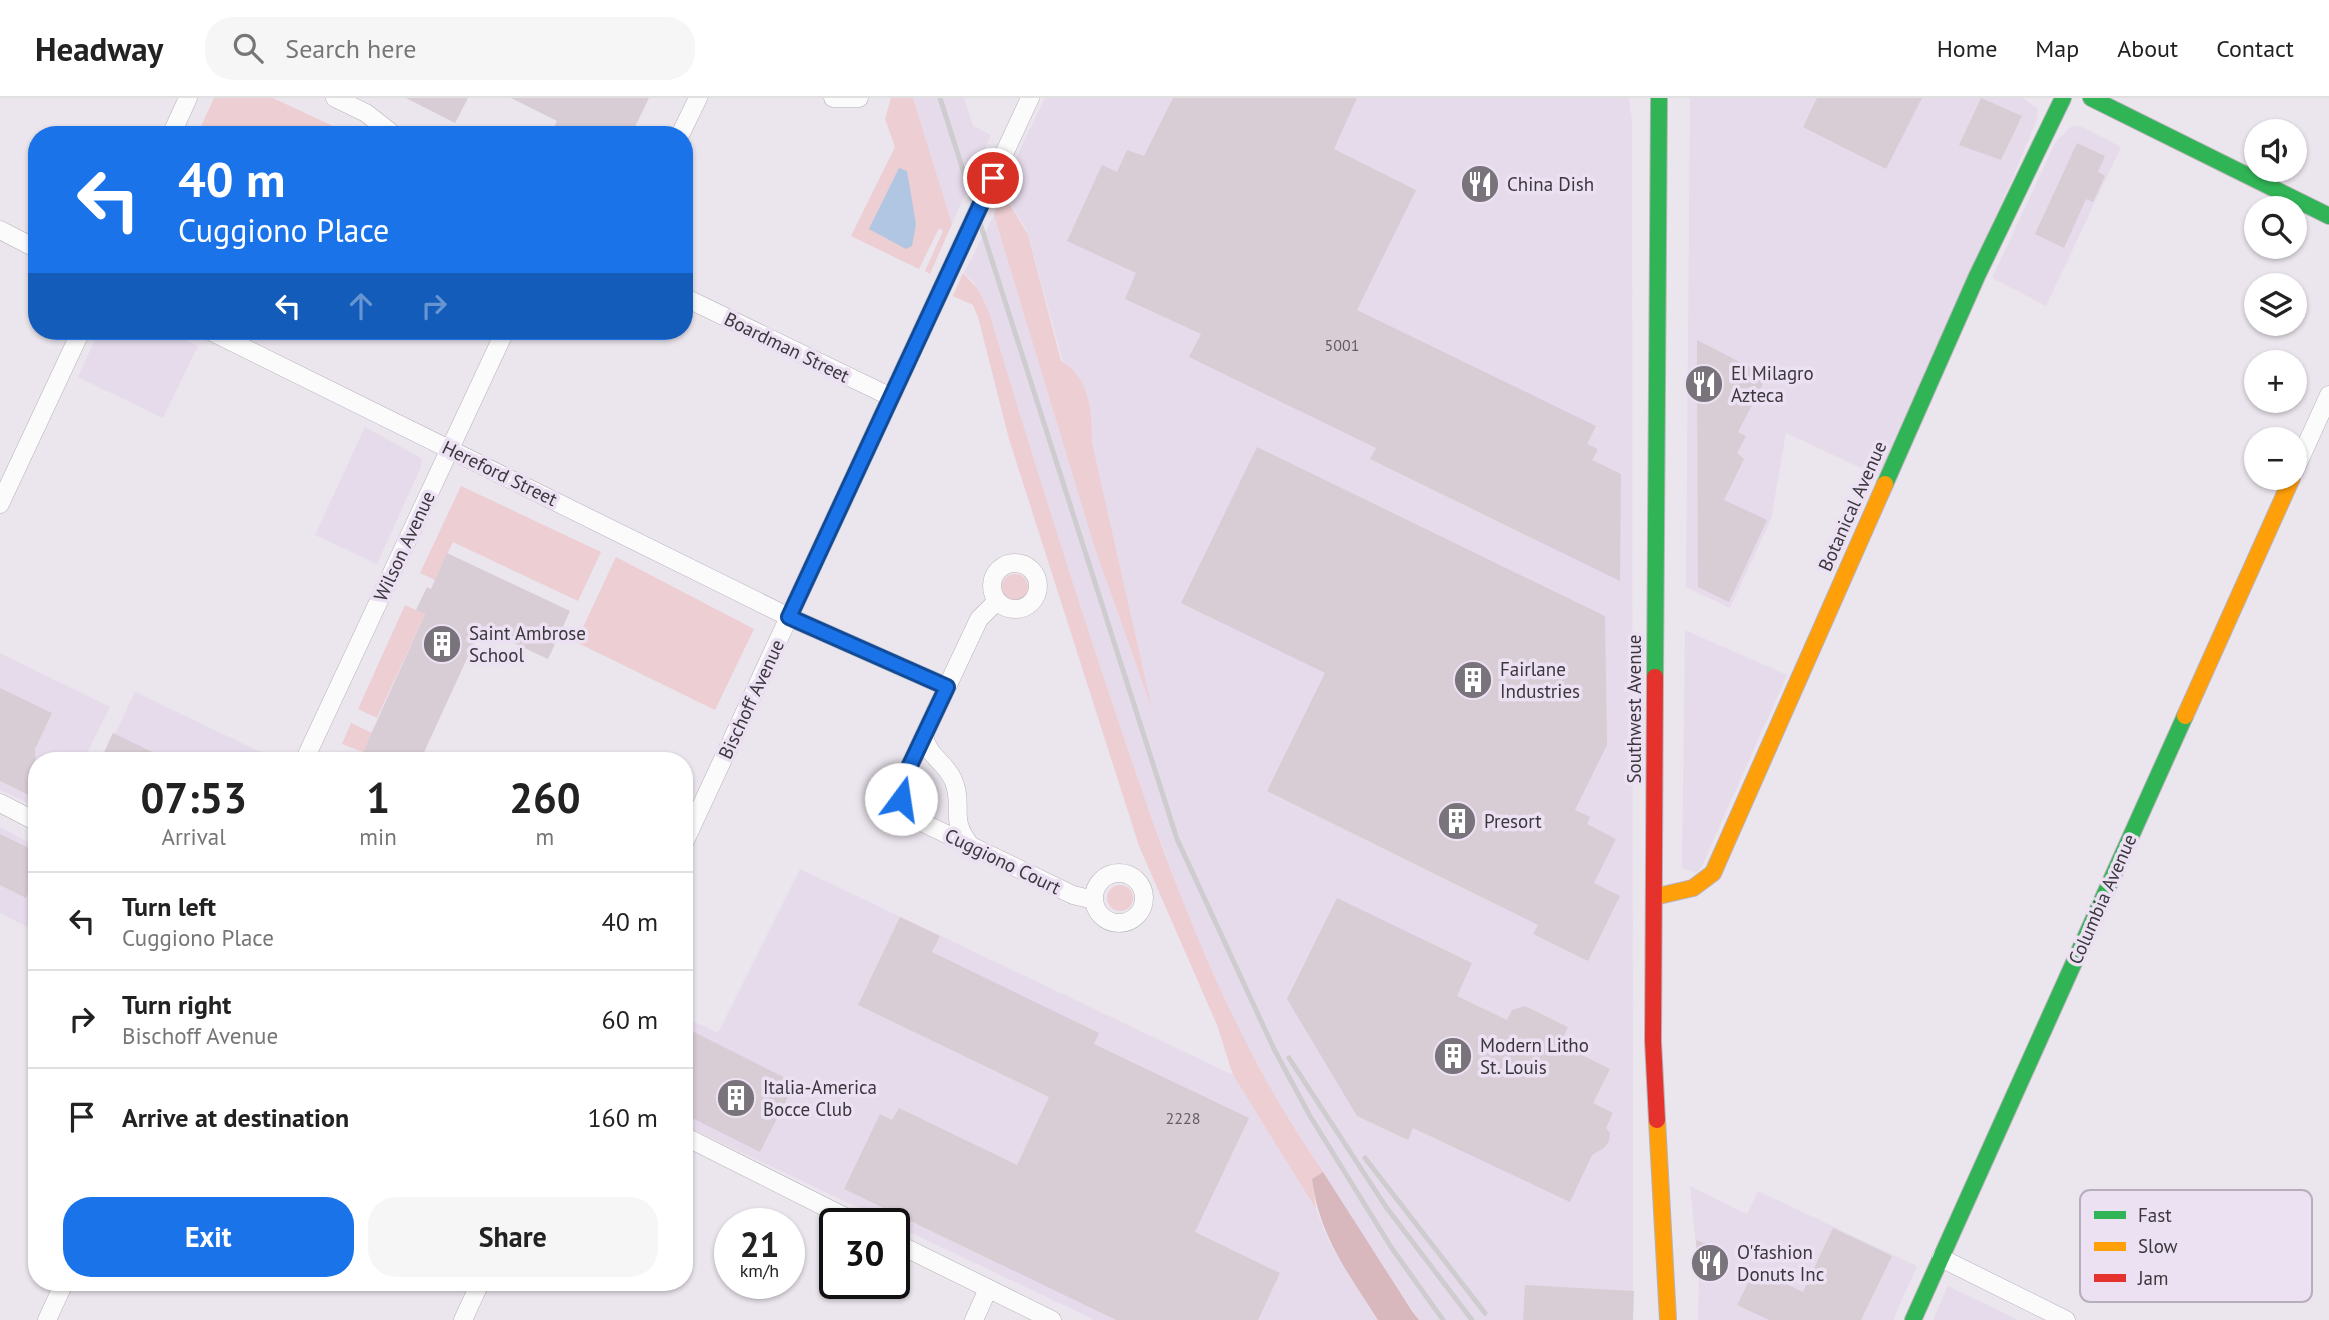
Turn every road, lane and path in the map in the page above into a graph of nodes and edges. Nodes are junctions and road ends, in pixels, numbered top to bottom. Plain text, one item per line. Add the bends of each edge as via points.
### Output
1 (188, 98) edge
2 (698, 98) edge
3 (833, 98) edge
4 (859, 98) edge
5 (1030, 98) edge
6 (1658, 98) edge
7 (2063, 98) edge
8 (2091, 98) edge
9 (340, 99) edge
10 (175, 126) edge
11 (383, 126) edge
12 (684, 126) edge
13 (2329, 216) edge
14 (0, 230) edge
15 (28, 244) edge
16 (693, 301) edge
17 (77, 340) edge
18 (228, 340) edge
19 (501, 340) edge
20 (2329, 395) edge
21 (891, 397) junction
22 (2307, 443) edge
23 (449, 448) junction
24 (2287, 490) edge
25 (0, 504) edge
26 (997, 601) dead end
27 (789, 617) junction
28 (947, 687) junction
29 (923, 736) junction
30 (308, 752) edge
31 (0, 803) edge
32 (28, 817) edge
33 (693, 824) edge
34 (971, 846) junction
35 (1654, 897) junction
36 (1094, 900) dead end
37 (693, 1141) edge
38 (827, 1208) edge
39 (910, 1250) edge
40 (1941, 1258) junction
41 (988, 1289) junction
42 (60, 1291) edge
43 (476, 1291) edge
44 (47, 1320) edge
45 (463, 1320) edge
46 (974, 1320) edge
47 (1052, 1320) edge
48 (1668, 1320) edge
49 (1913, 1320) edge
50 (2066, 1320) edge

1 - 10 street
2 - 12 street
3 - 4 street
5 - 21 street, Bischoff Avenue
6 - 35 street, Southwest Avenue
7 - 35 street, Botanical Avenue via 1977,276 1713,873 1704,884 1687,892
8 - 13 street
9 - 11 street
14 - 15 street
16 - 21 street, Boardman Street
17 - 25 street
18 - 23 street, Hereford Street
19 - 23 street, Wilson Avenue
20 - 22 street
21 - 27 street, Bischoff Avenue
23 - 27 street, Hereford Street
23 - 30 street, Wilson Avenue
24 - 40 street, Columbia Avenue
26 - 28 street via 979,619
27 - 28 street, Hereford Street
27 - 33 street, Bischoff Avenue
28 - 29 street
29 - 34 street via 931,755 955,783 957,822
29 - 34 street, Cuggiono Court via 902,788 906,811
31 - 32 street
34 - 36 street, Cuggiono Court via 1073,895
35 - 48 street, Southwest Avenue via 1654,1065
37 - 38 street
39 - 41 street
40 - 49 street, Columbia Avenue
40 - 50 street
41 - 46 street
41 - 47 street
42 - 44 street
43 - 45 street

